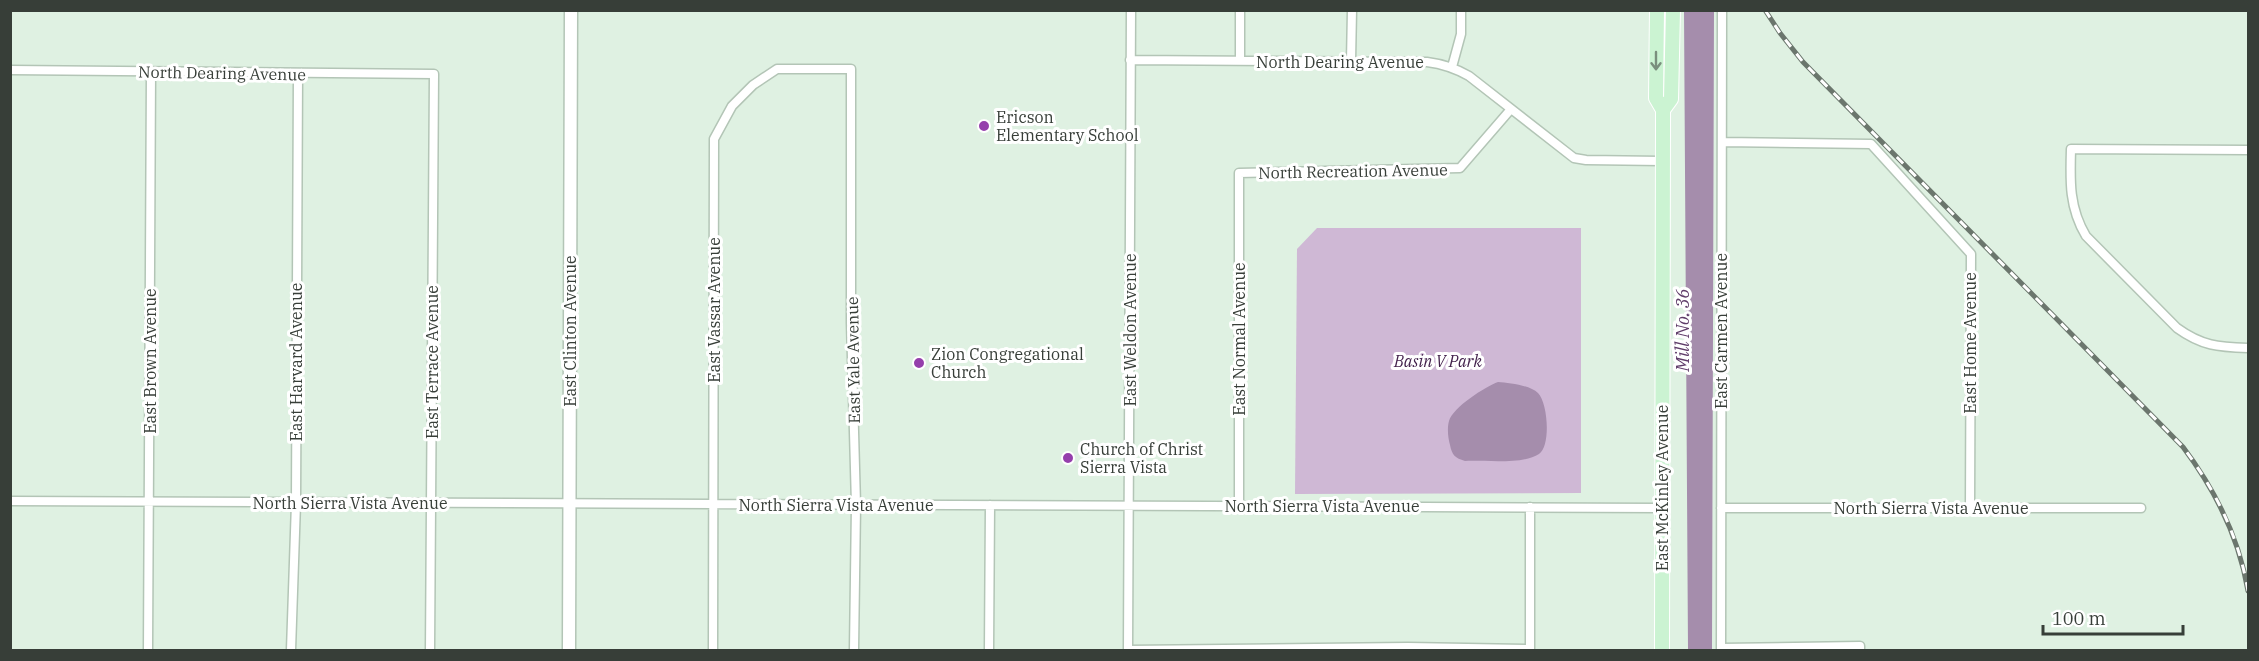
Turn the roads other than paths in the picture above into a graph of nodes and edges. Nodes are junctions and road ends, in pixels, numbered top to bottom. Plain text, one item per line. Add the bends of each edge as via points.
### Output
1 (571, 10) edge
2 (1131, 10) edge
3 (1240, 10) edge
4 (1352, 10) edge
5 (1461, 10) edge
6 (1657, 10) edge
7 (1673, 10) edge
8 (1722, 10) edge
9 (1130, 60) junction
10 (1240, 61) junction
11 (1352, 62) junction
12 (1452, 67) junction
13 (851, 69) joint
14 (10, 70) edge
15 (151, 72) junction
16 (298, 74) junction
17 (434, 74) joint
18 (1511, 109) junction
19 (1663, 110) junction
20 (1722, 142) junction
21 (2248, 150) edge
22 (1662, 161) junction
23 (1239, 173) joint
24 (2248, 348) edge
25 (10, 501) edge
26 (149, 502) junction
27 (296, 503) junction
28 (431, 503) junction
29 (570, 504) junction
30 (715, 504) junction
31 (856, 505) junction
32 (990, 505) junction
33 (1129, 506) junction
34 (1239, 506) junction
35 (1530, 507) junction
36 (1662, 508) junction
37 (1721, 508) junction
38 (1970, 508) junction
39 (2142, 508) dead end
40 (1860, 648) edge
41 (1408, 649) edge
42 (1721, 649) edge
43 (1128, 650) edge
44 (1530, 650) edge
45 (148, 651) edge
46 (291, 651) edge
47 (430, 651) edge
48 (569, 651) edge
49 (713, 651) edge
50 (854, 651) edge
51 (989, 651) edge
52 (1662, 651) edge

1 - 29 main road, East Clinton Avenue
2 - 9 street, East Weldon Avenue
3 - 10 street
4 - 11 street
5 - 12 street via 1461,34
6 -> 19 main road, East McKinley Avenue via 1656,98
7 - 19 main road, East McKinley Avenue via 1671,99
8 - 20 street, East Carmen Avenue
9 - 10 street, North Dearing Avenue
9 - 33 street, East Weldon Avenue
10 - 11 street, North Dearing Avenue
11 - 12 street, North Dearing Avenue via 1427,62
12 - 18 street, North Dearing Avenue
13 - 30 street, East Vassar Avenue via 777,69 732,106 714,139
13 - 31 street, East Yale Avenue
14 - 15 street, North Dearing Avenue
15 - 16 street, North Dearing Avenue
15 - 26 street, East Brown Avenue
16 - 17 street, North Dearing Avenue
16 - 27 street, East Harvard Avenue
17 - 28 street, East Terrace Avenue
18 - 22 street, North Dearing Avenue via 1574,158
18 - 23 street, North Recreation Avenue via 1460,168
19 - 22 main road, East McKinley Avenue
20 - 37 street, East Carmen Avenue
20 - 38 street, East Home Avenue via 1871,144 1971,254
21 - 24 street via 2071,149 2070,193 2079,224 2094,247 2177,328 2207,345
22 - 36 main road, East McKinley Avenue
23 - 34 street, East Normal Avenue
25 - 26 street, North Sierra Vista Avenue
26 - 27 street, North Sierra Vista Avenue
26 - 45 street, East Brown Avenue
27 - 28 street, North Sierra Vista Avenue
27 - 46 street, East Harvard Avenue
28 - 29 street, North Sierra Vista Avenue
28 - 47 street, East Terrace Avenue
29 - 30 street, North Sierra Vista Avenue
29 - 48 main road, East Clinton Avenue
30 - 31 street, North Sierra Vista Avenue
30 - 49 street, East Vassar Avenue
31 - 32 street, North Sierra Vista Avenue
31 - 50 street, East Yale Avenue
32 - 33 street, North Sierra Vista Avenue
32 - 51 street
33 - 34 street, North Sierra Vista Avenue
33 - 43 street, East Weldon Avenue
34 - 35 street, North Sierra Vista Avenue
35 - 36 street, North Sierra Vista Avenue
35 - 44 street
36 - 52 main road, East McKinley Avenue
37 - 38 street, North Sierra Vista Avenue
37 - 42 street, East Carmen Avenue
38 - 39 street, North Sierra Vista Avenue
40 - 42 street
41 - 43 street
41 - 44 street

